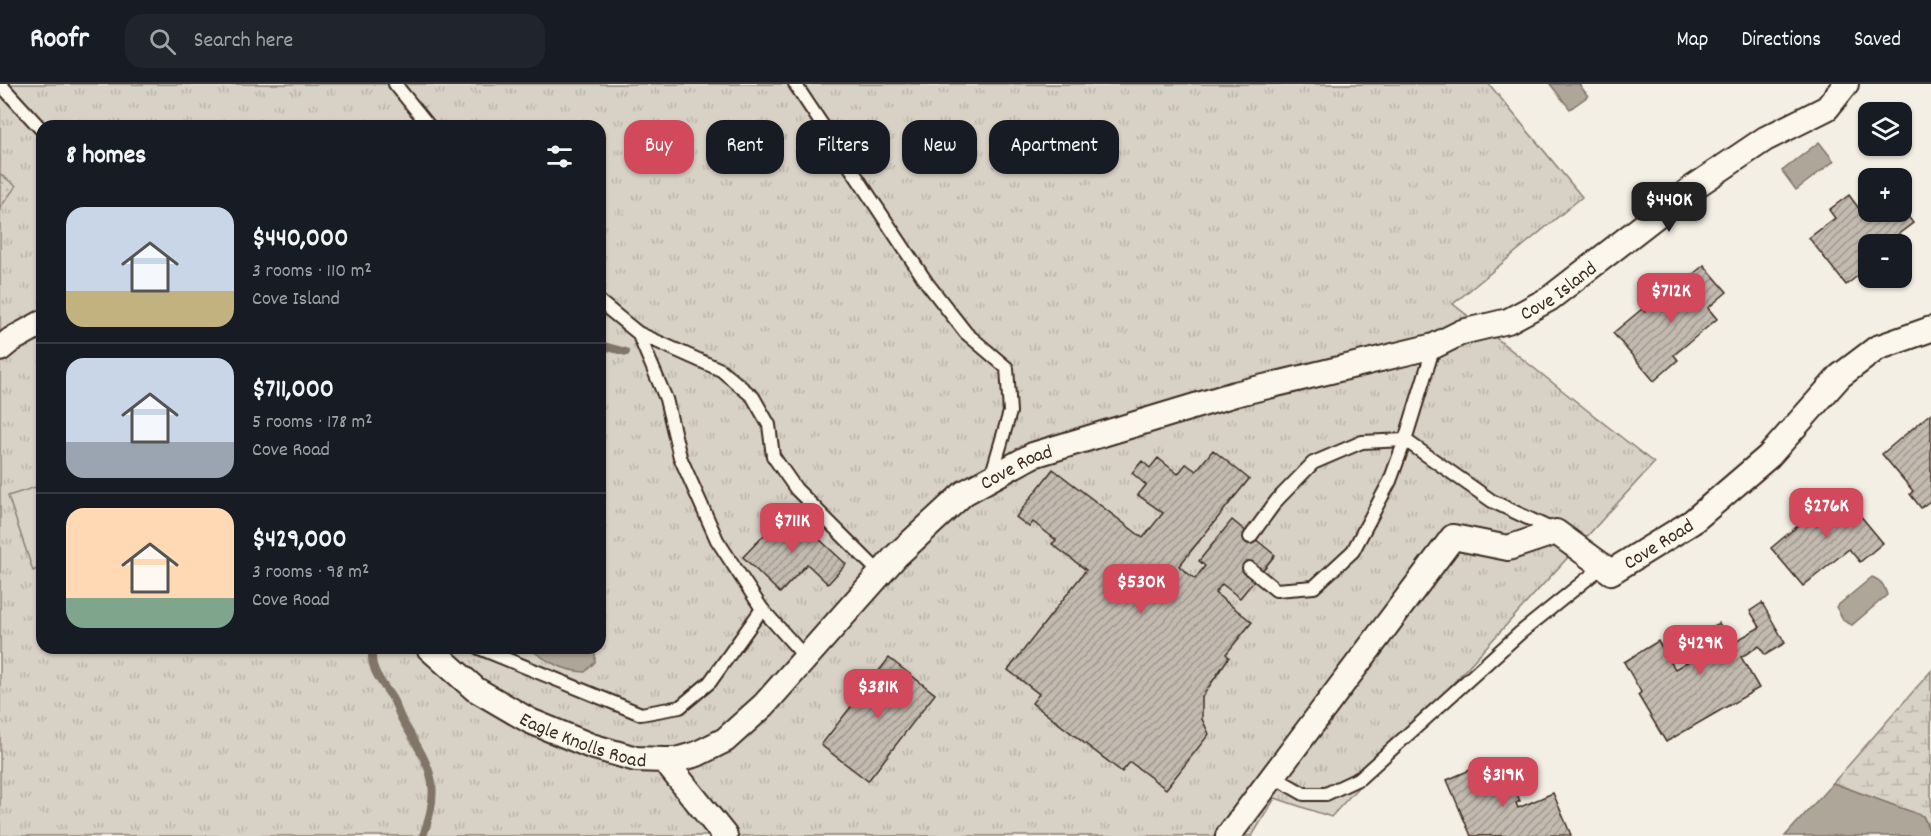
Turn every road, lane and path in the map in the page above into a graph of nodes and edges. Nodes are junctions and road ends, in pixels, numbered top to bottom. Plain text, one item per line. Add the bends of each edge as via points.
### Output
1 (0, 84) edge
2 (395, 84) edge
3 (795, 84) edge
4 (1846, 84) edge
5 (424, 120) edge
6 (36, 123) edge
7 (606, 307) edge
8 (36, 326) edge
9 (1931, 329) edge
10 (1462, 332) joint
11 (638, 333) junction
12 (1434, 346) junction
13 (0, 349) edge
14 (1405, 440) junction
15 (991, 478) junction
16 (1556, 532) junction
17 (1250, 537) dead end
18 (1603, 566) junction
19 (1249, 568) dead end
20 (880, 573) junction
21 (762, 609) junction
22 (436, 654) edge
23 (494, 654) edge
24 (806, 658) junction
25 (664, 760) junction
26 (1274, 777) junction
27 (725, 836) edge
28 (1228, 836) edge

1 - 6 lane
2 - 5 lane
3 - 15 lane via 927,283 966,333 1007,368 1010,412
4 - 10 street, Cove Island via 1827,108 1765,138 1691,189 1549,299 1508,321
7 - 11 lane
8 - 13 street
9 - 18 street, Cove Road via 1877,348 1840,376 1768,456 1692,522 1611,572
10 - 12 street, Cove Road
11 - 20 lane via 721,370 753,397 769,424 773,456 796,489
11 - 21 lane via 666,399 680,457 717,540
12 - 14 lane
12 - 15 street, Cove Road via 1235,394 1044,451
14 - 16 lane via 1492,501
14 - 17 lane via 1362,442 1313,463 1277,500
14 - 19 lane via 1390,481 1353,551 1314,586 1276,590
15 - 20 street, Cove Road via 964,493
16 - 18 street, Cove Road
16 - 26 street via 1508,548 1453,537
18 - 26 lane via 1520,633 1360,778 1326,794 1304,794
20 - 24 street, Cove Road
21 - 23 lane via 710,682 680,707 641,714
21 - 24 lane
22 - 25 street, Eagle Knolls Road via 475,689 530,721 591,746 636,759
24 - 25 street, Cove Road via 764,705 725,740 697,754
25 - 27 street, Eagle Knolls Road
26 - 28 street

